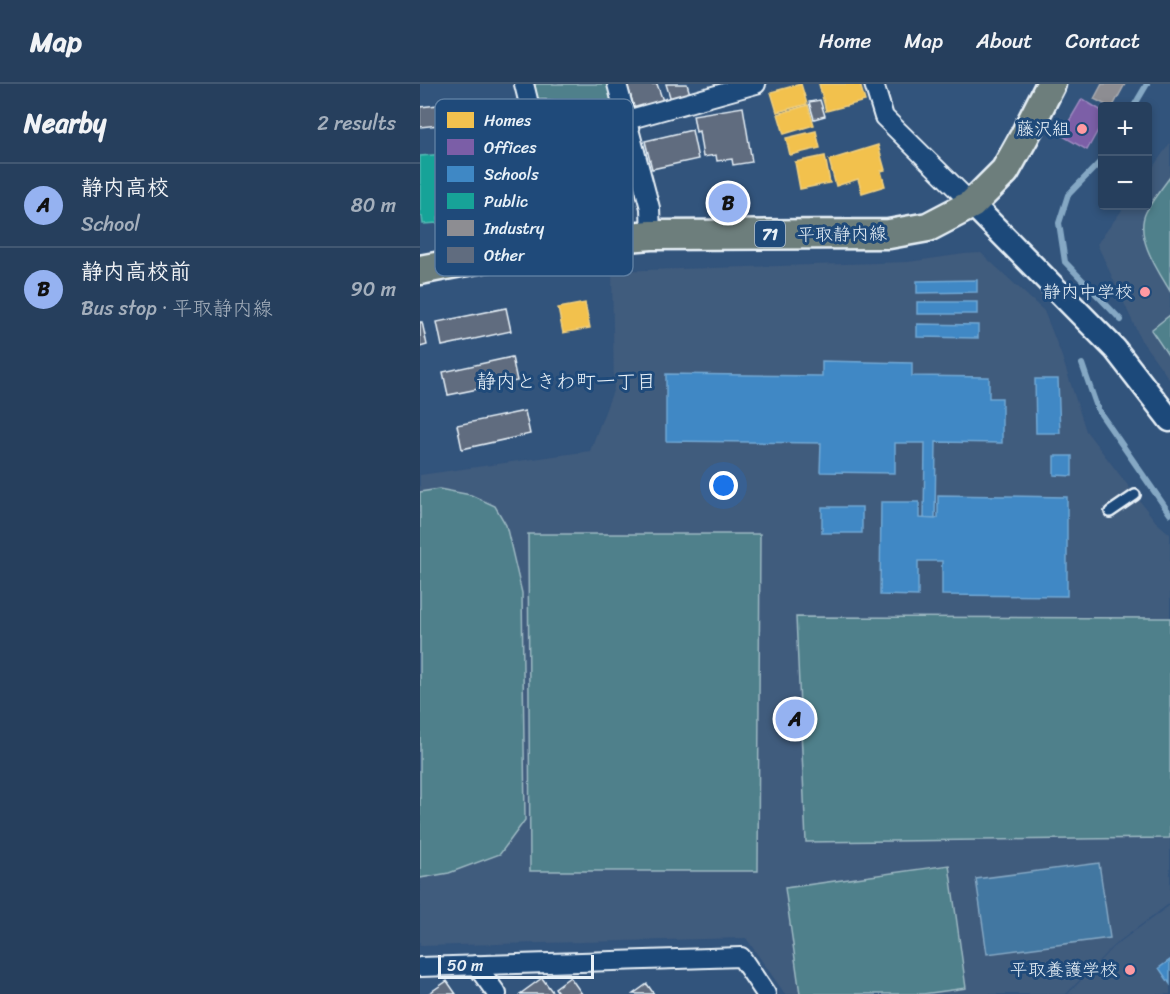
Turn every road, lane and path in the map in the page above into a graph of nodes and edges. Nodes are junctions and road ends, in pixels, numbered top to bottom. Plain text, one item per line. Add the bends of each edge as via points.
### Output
1 (524, 84) edge
2 (617, 84) edge
3 (756, 84) edge
4 (874, 84) edge
5 (1051, 84) edge
6 (528, 99) edge
7 (621, 99) edge
8 (633, 118) edge
9 (633, 143) edge
10 (972, 204) junction
11 (651, 236) junction
12 (633, 237) edge
13 (435, 267) edge
14 (420, 270) edge
15 (1170, 420) edge
16 (1136, 495) dead end
17 (1110, 512) dead end
18 (476, 966) junction
19 (420, 967) edge
20 (497, 994) edge
21 (766, 994) edge

1 - 6 street
2 - 7 street
3 - 8 street
4 - 10 street via 884,117
5 - 10 main road, 平取静内線 / 71 via 1005,171
9 - 11 street via 650,208
10 - 11 main road, 平取静内線 / 71 via 928,227 889,234
10 - 15 street via 1115,350
11 - 12 main road, 平取静内線 / 71
13 - 14 main road, 平取静内線 / 71
16 - 17 lane
18 - 19 street
18 - 20 street
18 - 21 street via 741,957

